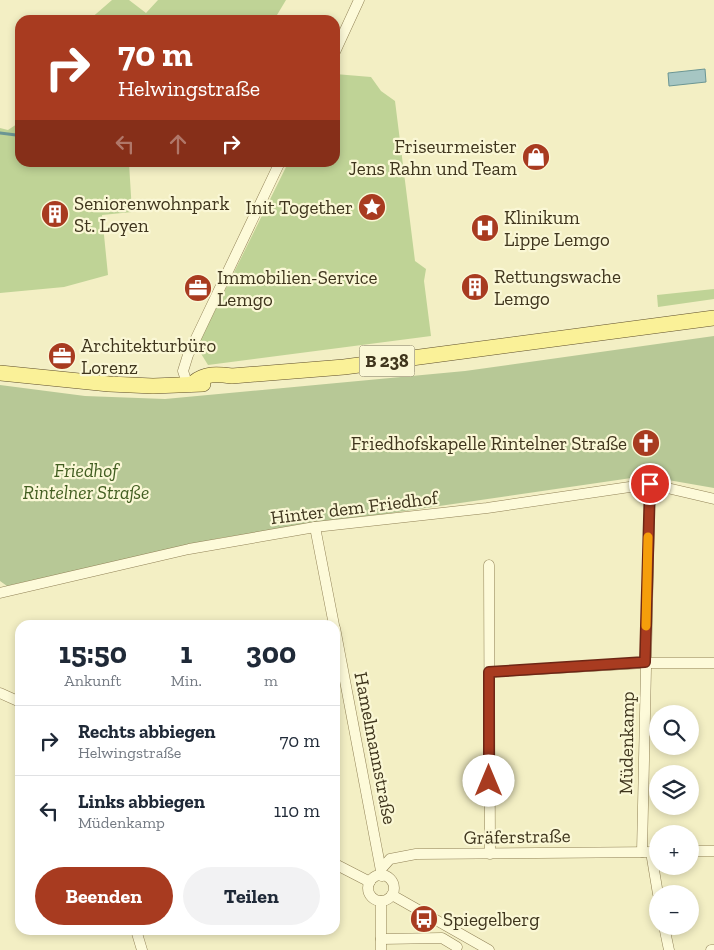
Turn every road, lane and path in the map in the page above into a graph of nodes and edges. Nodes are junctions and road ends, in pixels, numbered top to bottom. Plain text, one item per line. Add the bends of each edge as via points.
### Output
1 (359, 0) edge
2 (340, 41) edge
3 (278, 167) edge
4 (714, 318) edge
5 (0, 373) edge
6 (190, 383) junction
7 (650, 484) junction
8 (714, 499) edge
9 (315, 527) junction
10 (489, 565) dead end
11 (0, 592) edge
12 (334, 620) edge
13 (340, 652) edge
14 (645, 662) junction
15 (714, 663) edge
16 (489, 672) junction
17 (0, 693) edge
18 (15, 700) edge
19 (649, 825) edge
20 (699, 851) edge
21 (714, 851) edge
22 (649, 852) edge
23 (490, 854) junction
24 (340, 867) edge
25 (382, 872) junction
26 (370, 882) junction
27 (392, 894) junction
28 (381, 901) junction
29 (138, 935) edge
30 (666, 935) edge
31 (381, 939) junction
32 (457, 947) dead end
33 (142, 950) edge
34 (381, 950) edge
35 (490, 950) edge
36 (669, 950) edge

1 - 2 street
3 - 6 street via 188,355 183,371
4 - 6 main road, B 238 via 353,366 201,376
5 - 6 main road, B 238 via 109,384 153,386
7 - 8 street, Hinter dem Friedhof
7 - 9 street, Hinter dem Friedhof via 487,508
7 - 14 street, Müdenkamp
9 - 11 street, Hinter dem Friedhof via 189,549
9 - 12 street, Hamelmannstraße
10 - 16 street
13 - 25 street, Hamelmannstraße
14 - 15 street
14 - 16 street
14 - 19 street, Müdenkamp
16 - 23 street
17 - 18 street
20 - 21 street
22 - 23 street, Gräferstraße
23 - 25 street, Gräferstraße via 416,854 390,859
24 - 26 street
25 - 26 street
25 - 27 street via 392,882
26 - 28 street via 371,897
27 - 28 street
27 - 35 street
28 - 31 street
29 - 33 street
30 - 36 street
31 - 32 street via 442,938
31 - 34 street

